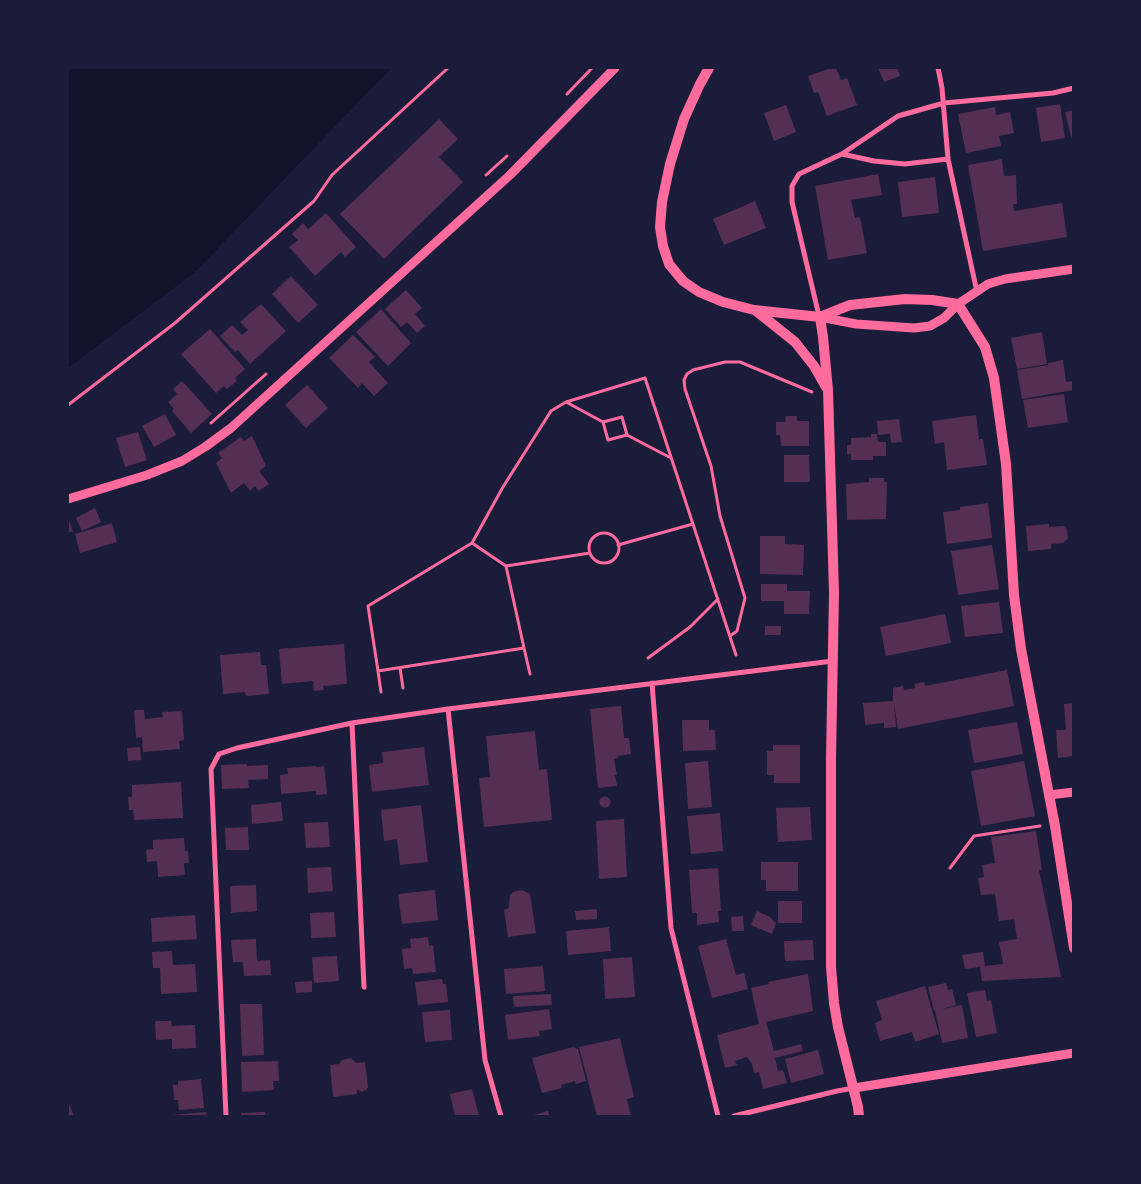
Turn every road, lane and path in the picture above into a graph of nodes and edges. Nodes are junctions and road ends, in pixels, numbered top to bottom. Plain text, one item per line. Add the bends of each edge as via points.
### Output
1 (448, 68) edge
2 (592, 68) edge
3 (615, 68) edge
4 (709, 68) edge
5 (938, 68) edge
6 (1074, 88) edge
7 (566, 94) dead end
8 (944, 103) junction
9 (513, 149) dead end
10 (842, 154) junction
11 (948, 159) junction
12 (479, 182) dead end
13 (1074, 269) edge
14 (977, 292) junction
15 (958, 304) junction
16 (754, 310) junction
17 (820, 317) junction
18 (270, 372) dead end
19 (828, 390) junction
20 (812, 392) dead end
21 (566, 402) junction
22 (68, 405) edge
23 (603, 422) junction
24 (211, 423) dead end
25 (627, 435) junction
26 (672, 458) junction
27 (68, 499) edge
28 (693, 524) junction
29 (472, 543) junction
30 (618, 545) junction
31 (590, 552) junction
32 (506, 566) junction
33 (718, 599) junction
34 (730, 636) junction
35 (524, 648) junction
36 (736, 655) dead end
37 (648, 658) dead end
38 (834, 661) junction
39 (400, 668) junction
40 (378, 672) junction
41 (530, 674) dead end
42 (652, 683) junction
43 (403, 688) dead end
44 (381, 692) dead end
45 (448, 709) junction
46 (352, 723) junction
47 (1074, 792) edge
48 (1049, 795) junction
49 (1041, 826) dead end
50 (950, 868) dead end
51 (1074, 948) edge
52 (364, 987) dead end
53 (1074, 1053) edge
54 (854, 1088) junction
55 (226, 1116) edge
56 (501, 1116) edge
57 (718, 1116) edge
58 (734, 1116) edge
59 (859, 1116) edge

1 - 22 path via 332,175 314,201 175,323
2 - 7 path
3 - 27 street via 510,175 231,428 182,461
4 - 16 main road via 684,119 670,164 662,202 660,227 663,246 669,264 699,292
5 - 8 street
6 - 8 street
8 - 10 street via 898,116
8 - 11 street
9 - 12 path
10 - 11 street via 905,164
10 - 17 street via 799,174 792,186 792,202
11 - 14 street
13 - 14 street via 1005,279 988,284
14 - 15 street
15 - 17 main road via 905,299 850,306
15 - 17 street via 930,326 914,328 856,324
15 - 48 main road via 985,348 994,378 1006,464 1014,595 1021,650
16 - 17 main road
16 - 19 main road via 795,342
17 - 19 main road
18 - 24 path
19 - 38 main road
20 - 34 path via 740,362 725,362 693,370 684,380 711,466 720,516 745,598 737,631
21 - 23 path
21 - 26 path via 645,378
21 - 29 path via 551,411
23 - 25 path via 622,417
23 - 25 path via 608,440
25 - 26 path
26 - 28 path
28 - 30 path
28 - 33 path
29 - 32 path
29 - 40 path via 368,606
30 - 31 path via 614,558 605,563 596,560
30 - 31 path via 608,534 595,535 589,543
31 - 32 path
32 - 35 path
33 - 34 path
33 - 37 path via 690,627
34 - 36 path
35 - 39 path
35 - 41 path
38 - 42 street
38 - 54 main road via 831,966 838,1028
39 - 40 path
39 - 43 path
40 - 44 path
42 - 45 street
42 - 57 street via 671,928
45 - 46 street
45 - 56 street via 485,1060
46 - 52 street
46 - 55 street via 236,748 219,754 211,769
47 - 48 street
48 - 51 main road
49 - 50 path via 974,836
53 - 54 street
54 - 58 street
54 - 59 main road

